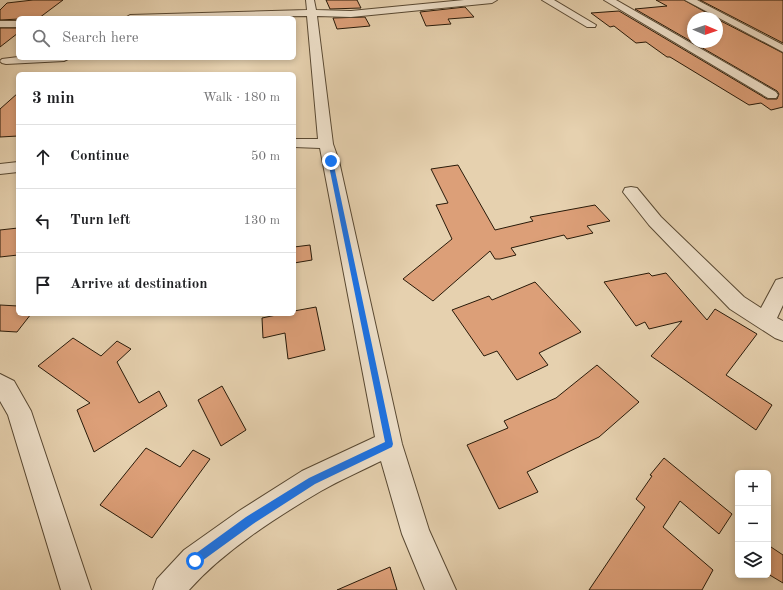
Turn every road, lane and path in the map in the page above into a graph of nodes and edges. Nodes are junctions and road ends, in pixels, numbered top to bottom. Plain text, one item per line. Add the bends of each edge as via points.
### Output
1 (310, 0) edge
2 (492, 0) edge
3 (547, 0) edge
4 (609, 0) edge
5 (690, 0) edge
6 (160, 6) dead end
7 (312, 13) junction
8 (154, 16) edge
9 (223, 16) edge
10 (0, 24) edge
11 (16, 24) edge
12 (591, 25) dead end
13 (783, 49) edge
14 (16, 50) edge
15 (44, 60) edge
16 (3, 64) edge
17 (772, 94) dead end
18 (296, 143) edge
19 (326, 144) junction
20 (16, 167) edge
21 (0, 169) edge
22 (631, 192) dead end
23 (783, 285) edge
24 (765, 321) junction
25 (783, 332) edge
26 (0, 384) edge
27 (389, 444) junction
28 (76, 590) edge
29 (168, 590) edge
30 (441, 590) edge

1 - 7 street
2 - 7 street via 351,14
3 - 12 street
4 - 17 street
5 - 13 street
6 - 8 street
7 - 9 street
7 - 19 street via 314,51
10 - 11 street
14 - 16 street
15 - 16 street
18 - 19 street
19 - 27 street
20 - 21 street
22 - 24 street via 655,221 737,303
23 - 24 street
24 - 25 street
26 - 28 street via 6,389 19,411
27 - 29 street via 312,481 249,521 195,561
27 - 30 street via 416,534

